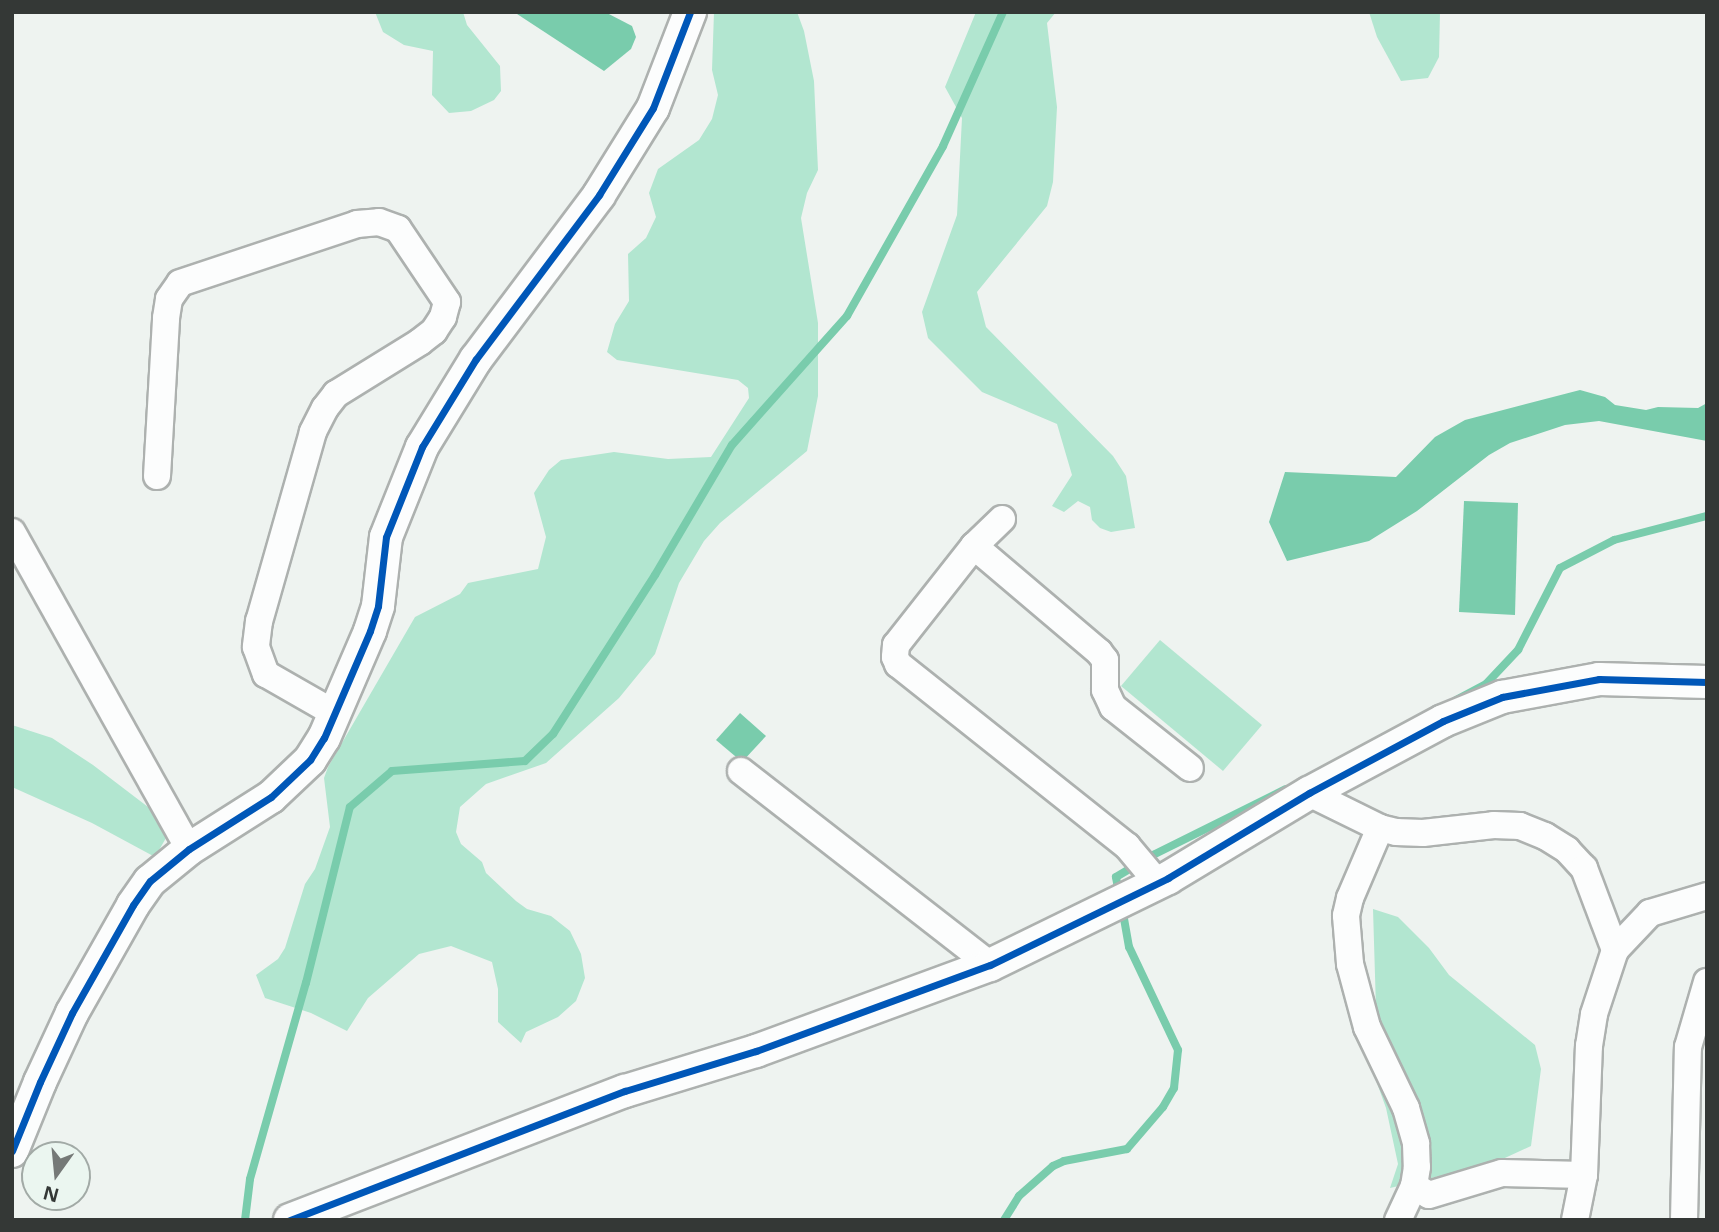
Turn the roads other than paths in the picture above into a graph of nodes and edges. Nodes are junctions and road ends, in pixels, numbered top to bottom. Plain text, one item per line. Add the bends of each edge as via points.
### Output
1 (690, 12) edge
2 (157, 476) dead end
3 (1002, 519) dead end
4 (12, 532) edge
5 (974, 546) junction
6 (1707, 682) edge
7 (334, 713) junction
8 (1190, 768) dead end
9 (741, 771) dead end
10 (1309, 793) junction
11 (1380, 828) junction
12 (188, 849) junction
13 (1135, 890) junction
14 (1707, 896) edge
15 (1615, 950) junction
16 (990, 965) junction
17 (1707, 982) edge
18 (19, 1118) edge
19 (12, 1151) edge
20 (1584, 1175) junction
21 (1414, 1186) junction
22 (290, 1220) edge
23 (1398, 1220) edge
24 (1574, 1220) edge
25 (1684, 1220) edge

1 - 7 street via 653,108 599,195 476,359 422,447 386,537 378,606 370,631
2 - 7 street via 166,318 169,299 180,283 357,224 379,222 398,229 447,302 443,317 420,342 336,394 325,408 313,432 259,621 256,647 266,674
3 - 5 street
4 - 12 street
5 - 8 street via 1099,652 1105,660 1105,690 1113,707
5 - 13 street via 896,645 898,664 1126,846
6 - 10 street via 1599,679 1502,697 1443,721
7 - 12 street via 317,749 289,782
9 - 16 street
10 - 11 street
10 - 13 street
11 - 15 street via 1423,833 1520,826 1545,836 1584,868
11 - 21 street via 1350,898 1347,937 1367,1027 1406,1108 1416,1144
12 - 18 street via 158,874 133,905
13 - 16 street
14 - 15 street via 1650,912
15 - 20 street via 1594,1014
16 - 22 street via 756,1051 625,1091
17 - 25 street via 1688,1047
18 - 19 street
20 - 21 street via 1502,1173 1429,1195
20 - 24 street
21 - 23 street

